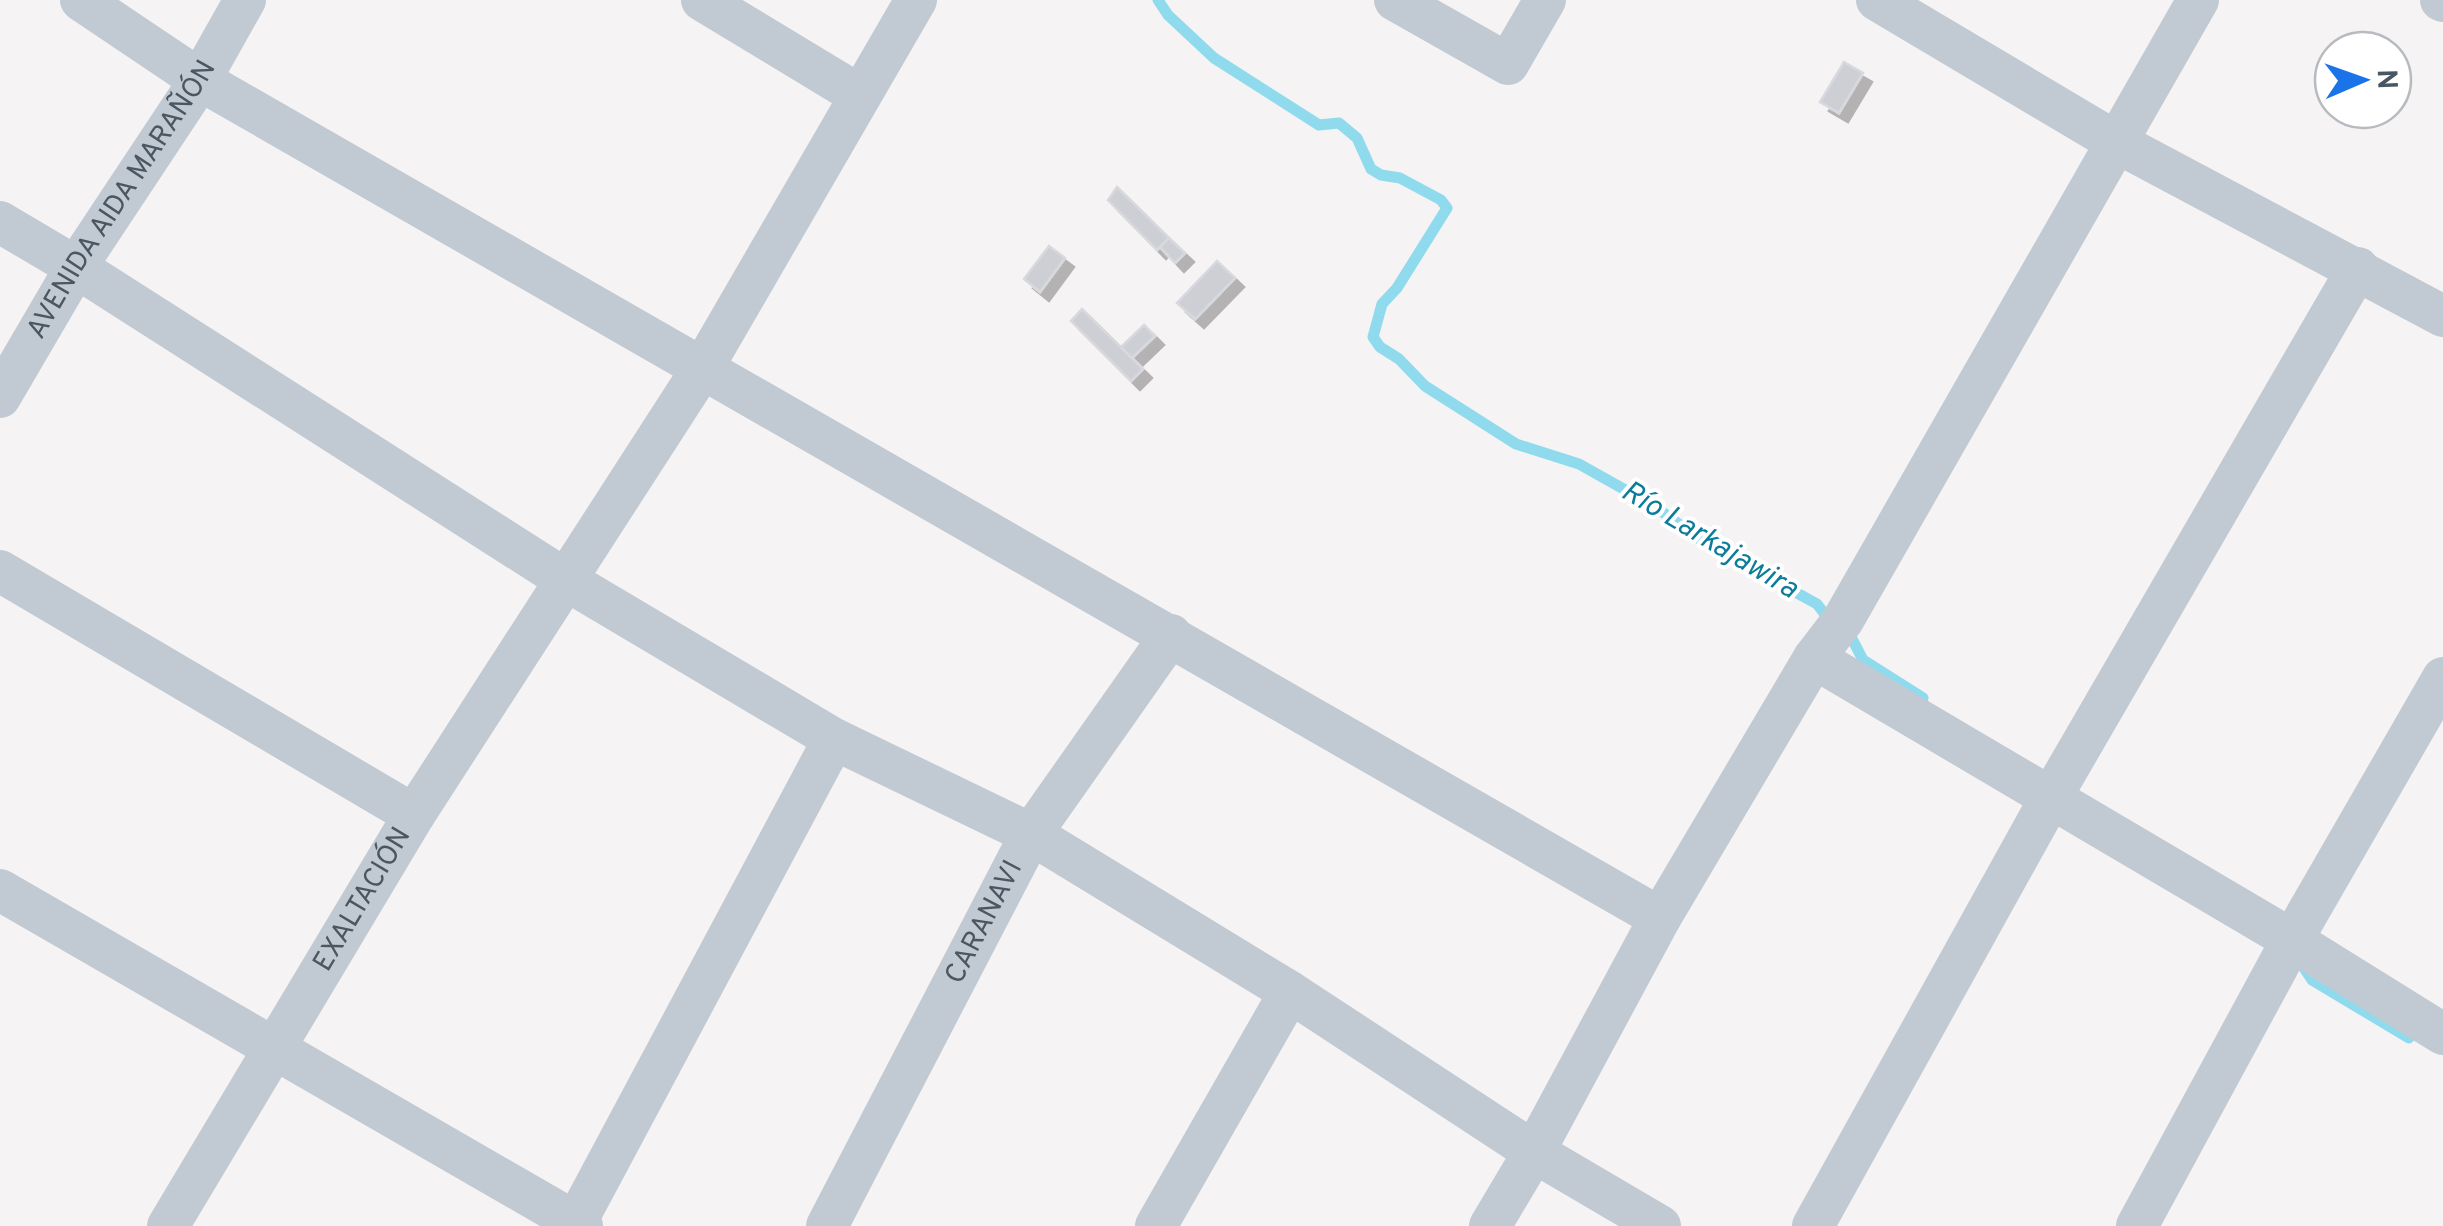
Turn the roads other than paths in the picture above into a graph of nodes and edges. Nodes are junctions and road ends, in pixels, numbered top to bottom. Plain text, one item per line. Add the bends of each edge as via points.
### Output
1 (81, 0) edge
2 (245, 0) edge
3 (702, 0) edge
4 (916, 0) edge
5 (1395, 0) edge
6 (1545, 0) edge
7 (1879, 0) edge
8 (2198, 0) edge
9 (200, 80) junction
10 (859, 95) junction
11 (2116, 142) junction
12 (0, 222) edge
13 (76, 267) junction
14 (2358, 268) junction
15 (2443, 316) edge
16 (702, 369) junction
17 (0, 396) edge
18 (0, 571) edge
19 (566, 580) junction
20 (1171, 635) junction
21 (1814, 658) junction
22 (2443, 678) edge
23 (834, 739) junction
24 (2050, 798) junction
25 (414, 815) junction
26 (1031, 834) junction
27 (0, 890) edge
28 (1660, 918) junction
29 (2292, 940) junction
30 (1290, 992) junction
31 (2443, 1034) edge
32 (275, 1048) junction
33 (1534, 1152) junction
34 (579, 1224) edge
35 (168, 1226) edge
36 (827, 1226) edge
37 (1156, 1226) edge
38 (1490, 1226) edge
39 (1660, 1226) edge
40 (1813, 1226) edge
41 (2137, 1226) edge

1 - 9 street
2 - 9 street, AVENIDA AIDA MARAÑÓN
3 - 10 street
4 - 10 street, EXALTACIÓN
5 - 6 street via 1508,64
7 - 11 street
8 - 11 street
9 - 13 street, AVENIDA AIDA MARAÑÓN
9 - 16 street
10 - 16 street, EXALTACIÓN
11 - 14 street
11 - 21 street
12 - 13 street
13 - 17 street, AVENIDA AIDA MARAÑÓN
13 - 19 street
14 - 15 street
14 - 24 street
16 - 19 street, EXALTACIÓN
16 - 20 street
18 - 25 street
19 - 23 street
19 - 25 street, EXALTACIÓN
20 - 26 street, CARANAVI
20 - 28 street
21 - 24 street
21 - 28 street
22 - 29 street
23 - 26 street
23 - 34 street
24 - 29 street
24 - 40 street
25 - 32 street, EXALTACIÓN
26 - 30 street
26 - 36 street, CARANAVI
27 - 32 street
28 - 33 street
29 - 31 street
29 - 41 street
30 - 33 street
30 - 37 street
32 - 34 street
32 - 35 street, EXALTACIÓN
33 - 38 street
33 - 39 street

